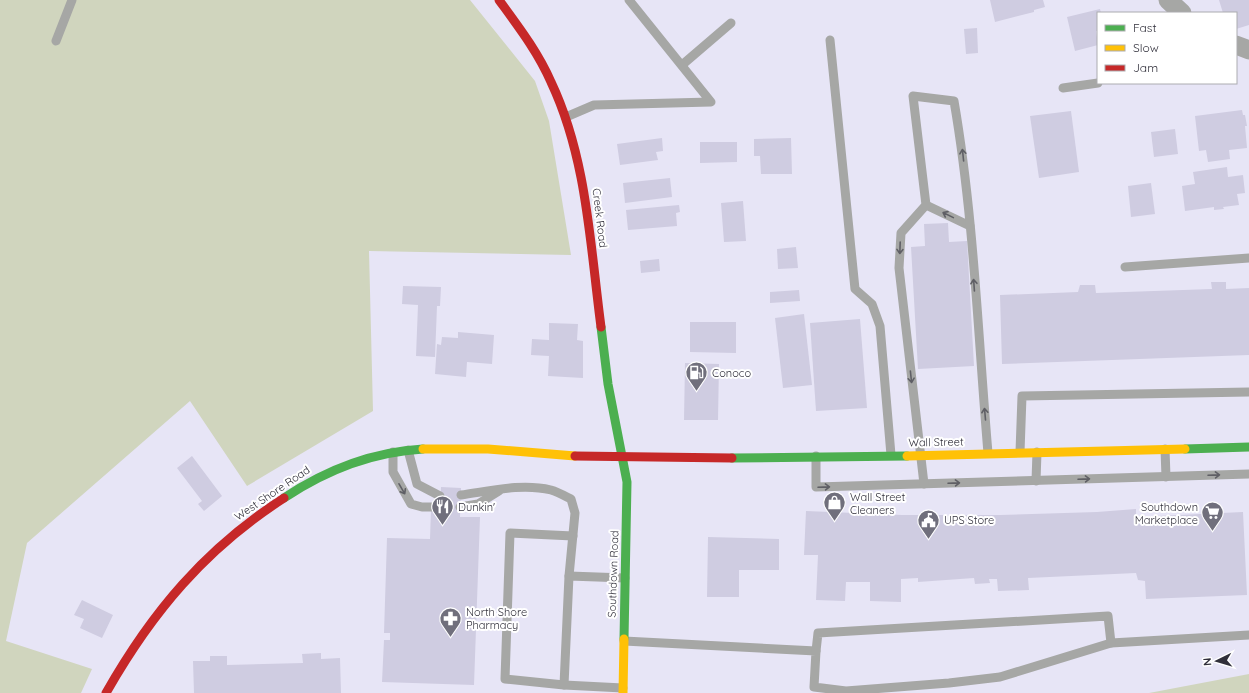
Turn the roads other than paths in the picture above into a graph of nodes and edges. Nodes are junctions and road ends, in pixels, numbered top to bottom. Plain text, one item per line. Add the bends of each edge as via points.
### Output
1 (72, 0) edge
2 (499, 0) edge
3 (629, 0) edge
4 (1168, 0) edge
5 (1181, 12) edge
6 (731, 23) dead end
7 (830, 40) dead end
8 (56, 41) dead end
9 (682, 65) junction
10 (1097, 83) edge
11 (1063, 88) dead end
12 (566, 117) junction
13 (926, 205) junction
14 (970, 226) junction
15 (1249, 258) edge
16 (1125, 267) dead end
17 (1249, 392) edge
18 (1249, 447) edge
19 (1166, 449) junction
20 (408, 450) junction
21 (393, 452) junction
22 (1020, 452) junction
23 (1037, 452) junction
24 (988, 453) junction
25 (919, 454) junction
26 (890, 455) junction
27 (816, 456) junction
28 (623, 457) junction
29 (1249, 474) edge
30 (1166, 477) junction
31 (1036, 481) junction
32 (924, 484) junction
33 (502, 489) junction
34 (461, 495) dead end
35 (440, 496) dead end
36 (440, 507) dead end
37 (460, 507) dead end
38 (573, 536) junction
39 (569, 576) junction
40 (625, 578) junction
41 (1249, 635) edge
42 (623, 641) junction
43 (1111, 643) junction
44 (816, 651) junction
45 (564, 685) junction
46 (623, 691) edge
47 (106, 693) edge

1 - 8 lane
2 - 12 street, Creek Road via 541,61
3 - 9 lane
4 - 5 street
6 - 9 lane
7 - 26 lane via 855,289 872,304 880,326
9 - 12 lane via 711,102 594,105
10 - 11 lane
12 - 28 street, Creek Road via 582,177 608,384
14 -> 13 lane
14 -> 13 lane via 954,101 913,96
13 -> 25 lane via 901,233 900,268
24 -> 14 lane
15 - 16 lane
17 - 22 lane via 1022,396
18 - 19 street, Wall Street
19 - 23 street, Wall Street
19 - 30 lane
20 - 21 street, West Shore Road
20 - 28 street, West Shore Road via 443,447 479,448 573,456
20 - 35 lane via 417,484
21 -> 36 lane via 393,472 411,504
21 - 47 street, West Shore Road via 373,456 320,475 273,505 201,561 139,635
22 - 23 street, Wall Street
22 - 24 street, Wall Street
23 - 31 lane
24 - 25 street, Wall Street
25 - 26 street, Wall Street
25 - 32 lane
26 - 27 street, Wall Street
27 - 28 street, Wall Street
27 -> 32 lane via 816,487
28 - 40 street, Southdown Road via 627,500
30 -> 29 lane
31 -> 30 lane
32 -> 31 lane
33 - 34 lane
33 - 37 lane via 478,504
33 - 38 lane via 552,490 571,499 575,513
38 - 39 lane
38 - 45 lane via 510,533 505,679
39 - 40 lane
39 - 45 lane
40 - 42 street, Southdown Road
41 - 43 lane
42 - 44 lane
42 - 46 street, Southdown Road
43 - 44 lane via 1108,616 818,633
43 - 44 lane via 1000,677 846,690 814,687
45 - 46 lane

